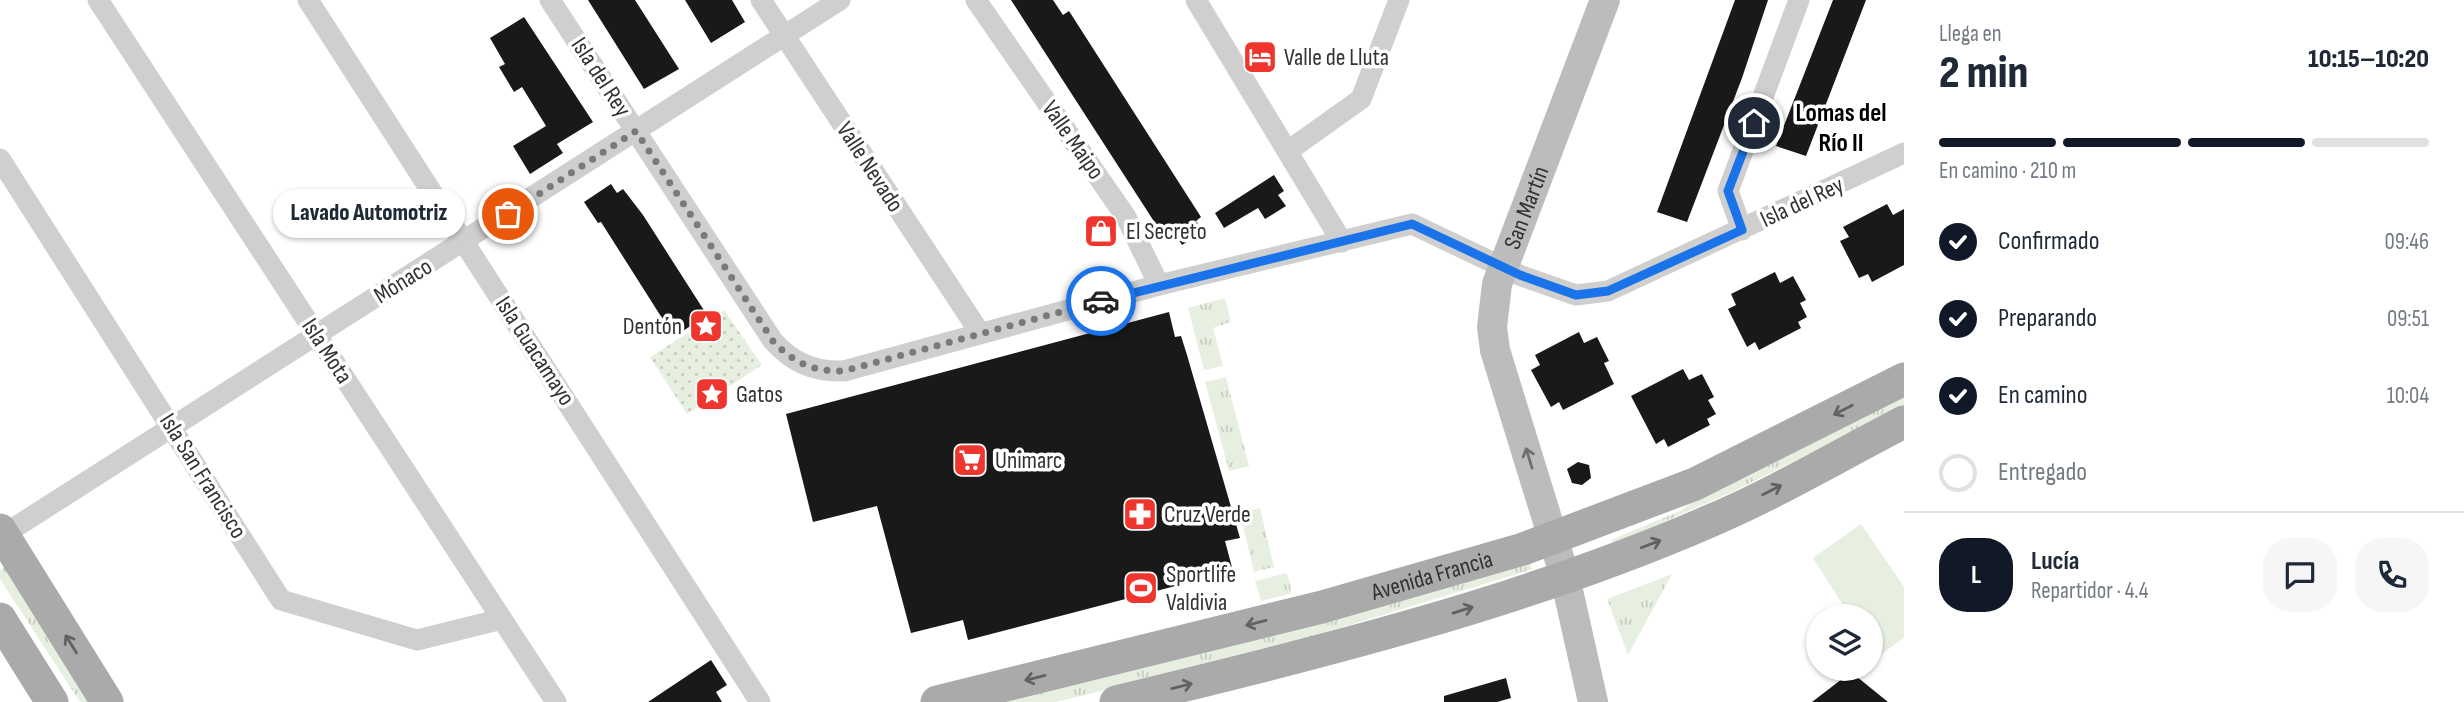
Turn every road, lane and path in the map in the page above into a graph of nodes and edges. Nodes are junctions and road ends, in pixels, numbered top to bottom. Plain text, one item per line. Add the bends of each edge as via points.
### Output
1 (98, 0) edge
2 (308, 0) edge
3 (551, 0) edge
4 (761, 0) edge
5 (840, 0) edge
6 (976, 0) edge
7 (1196, 0) edge
8 (1399, 0) edge
9 (1605, 0) edge
10 (1799, 0) edge
11 (784, 36) junction
12 (636, 131) junction
13 (1288, 151) junction
14 (1904, 153) edge
15 (0, 159) edge
16 (1742, 230) junction
17 (465, 242) junction
18 (1342, 242) junction
19 (1504, 266) junction
20 (1159, 285) junction
21 (980, 333) junction
22 (317, 335) junction
23 (1904, 379) edge
24 (1904, 422) edge
25 (173, 428) junction
26 (1, 534) edge
27 (1554, 538) junction
28 (1565, 577) junction
29 (0, 619) edge
30 (502, 619) junction
31 (51, 702) edge
32 (107, 702) edge
33 (556, 702) edge
34 (760, 702) edge
35 (937, 702) edge
36 (1116, 702) edge
37 (1593, 702) edge

1 - 22 street, Isla Mota
2 - 17 street, Isla Guacamayo
3 - 12 street, Isla del Rey
4 - 11 street, Valle Nevado
5 - 11 street, Mónaco
6 - 20 street, Valle Maipo via 1126,217
7 - 13 street
8 - 13 street via 1361,99
9 - 19 street, San Martín
10 - 16 street via 1728,191
11 - 12 street, Mónaco
11 - 21 street, Valle Nevado
12 - 17 street, Mónaco
12 - 21 street, Isla del Rey via 773,341 791,358 815,369 844,371
13 - 18 street
14 - 16 street, Isla del Rey
15 - 25 street, Isla San Francisco
16 - 19 street, Isla del Rey via 1608,291 1576,295
17 - 22 street, Mónaco
17 - 34 street, Isla Guacamayo
18 - 19 street, Isla del Rey via 1412,224
18 - 20 street, Isla del Rey
27 -> 19 street, San Martín via 1495,350 1493,304
20 - 21 street, Isla del Rey
22 - 25 street, Mónaco
22 - 30 street, Isla Mota
23 -> 27 main road, Avenida Francia via 1695,484
28 -> 24 main road, Avenida Francia via 1711,521
25 - 26 street, Mónaco
25 - 30 street, Isla San Francisco via 281,600 417,640
32 -> 26 main road
27 - 28 street, San Martín
27 -> 35 main road, Avenida Francia via 1322,607
36 -> 28 main road, Avenida Francia via 1344,646
28 - 37 street, San Martín
29 - 31 main road
30 - 33 street, Isla Mota

